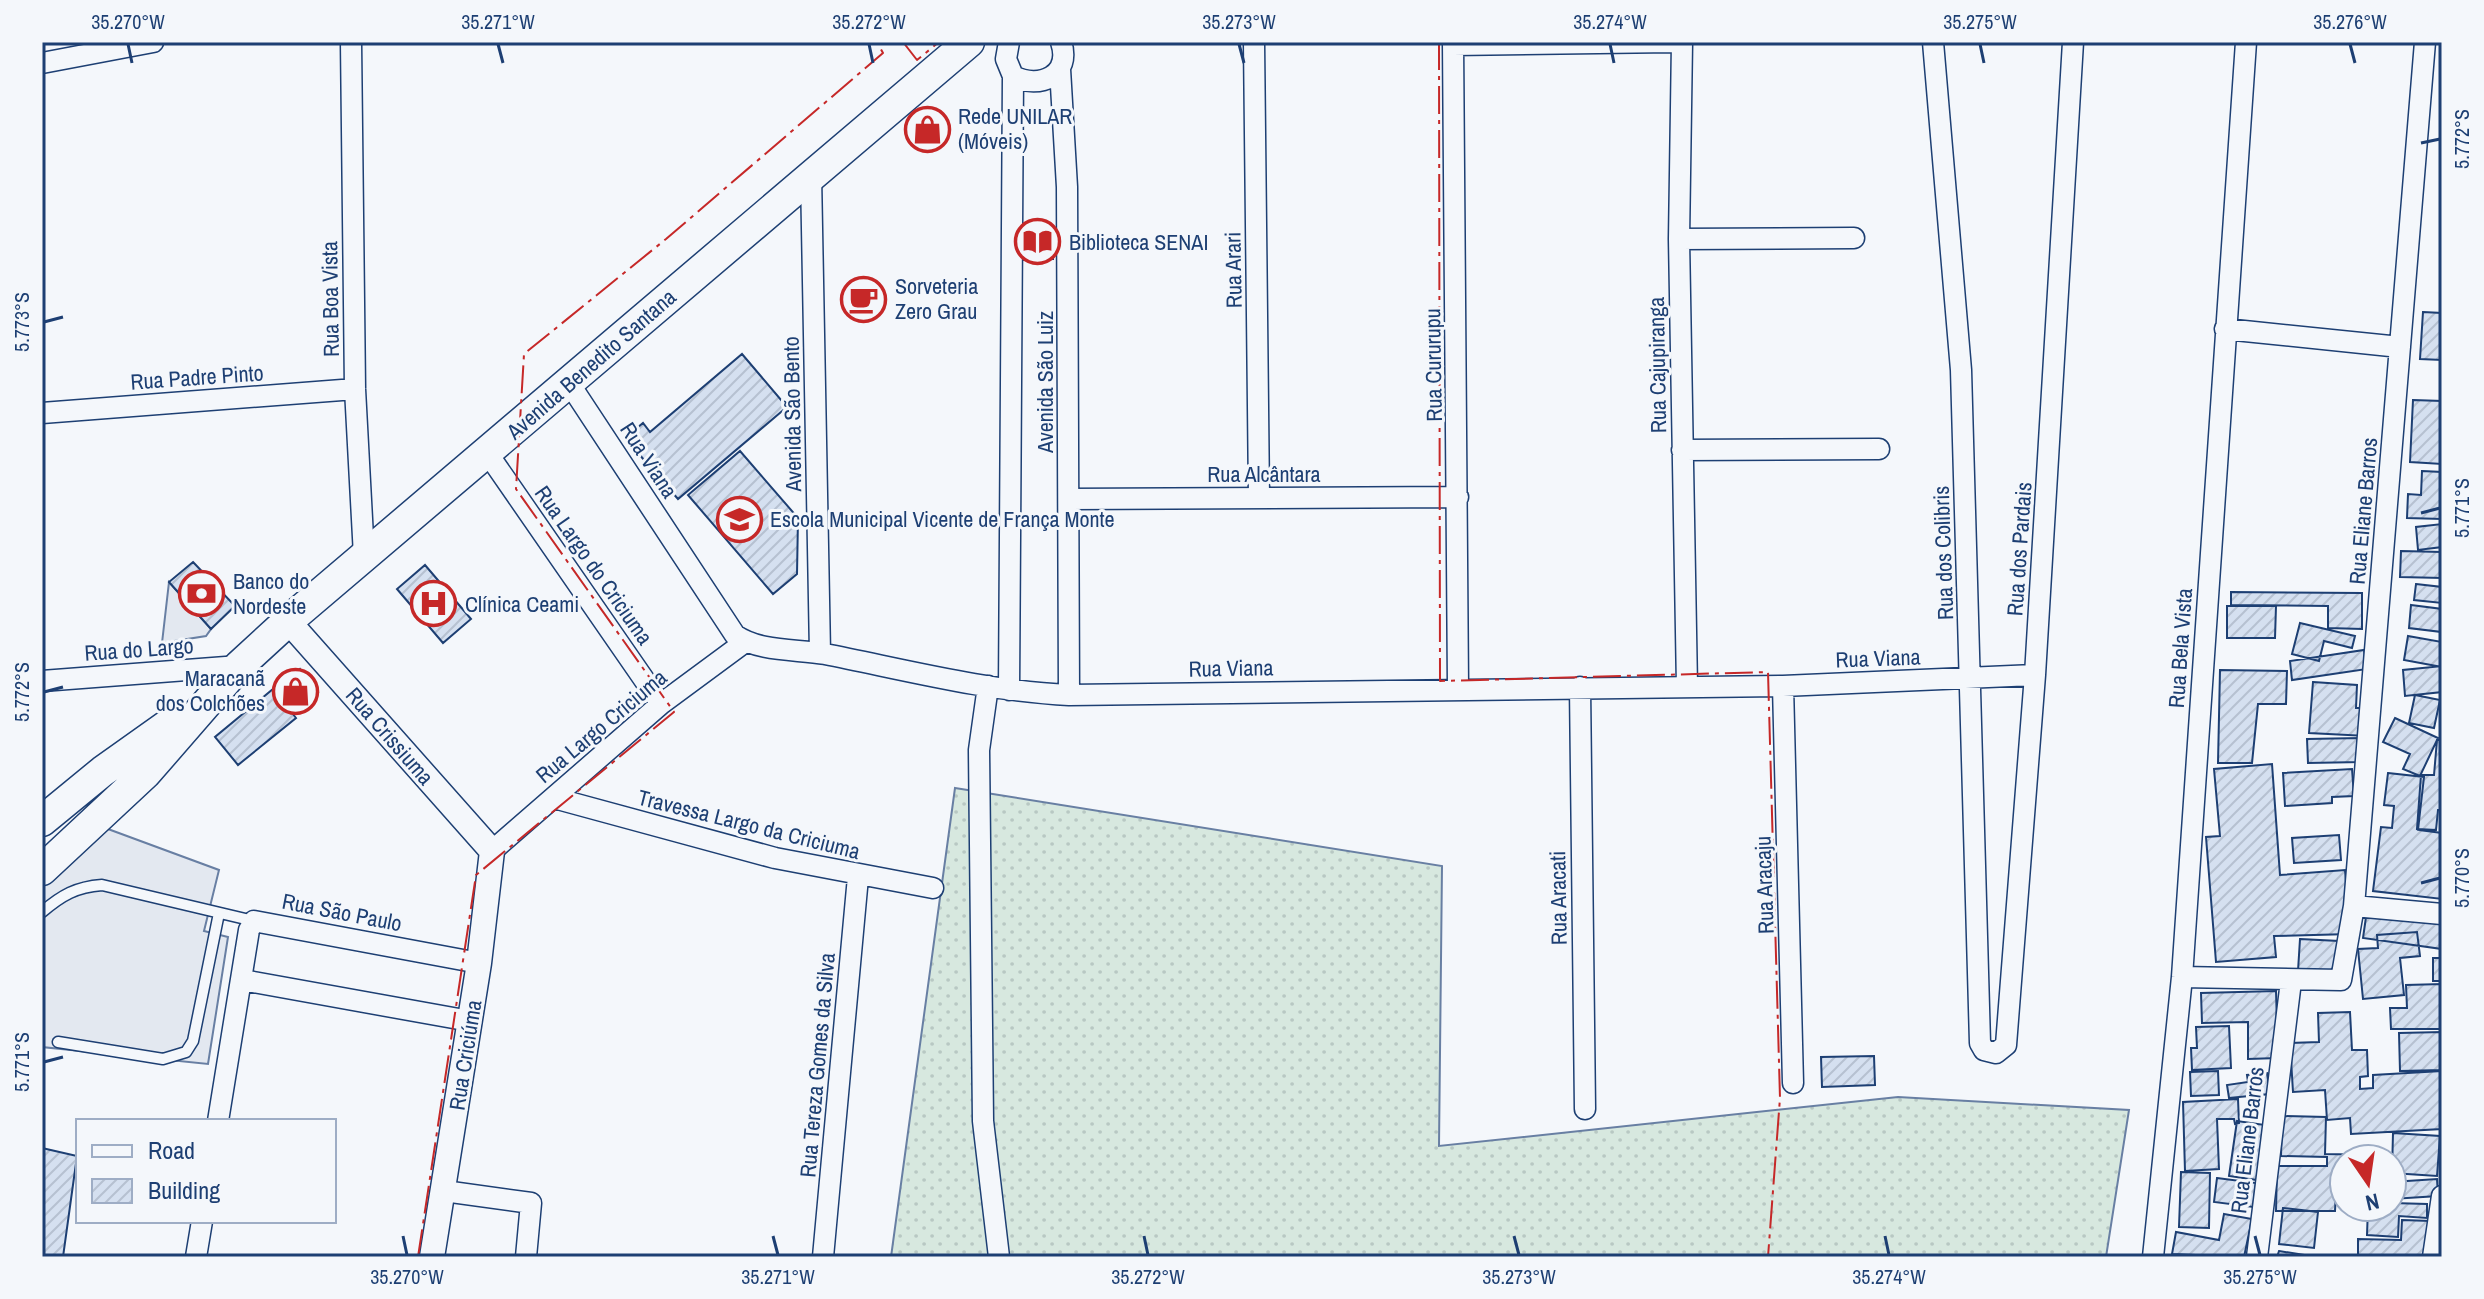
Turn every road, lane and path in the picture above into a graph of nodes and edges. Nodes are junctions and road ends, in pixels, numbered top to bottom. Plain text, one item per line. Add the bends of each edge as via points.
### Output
1 (153, 42) edge
2 (351, 42) edge
3 (969, 42) edge
4 (1061, 42) edge
5 (1254, 42) edge
6 (1672, 42) edge
7 (1682, 42) edge
8 (1933, 42) edge
9 (2073, 42) edge
10 (2246, 42) edge
11 (2425, 42) edge
12 (1453, 44) edge
13 (1005, 45) edge
14 (42, 63) edge
15 (1060, 69) junction
16 (1013, 76) junction
17 (811, 175) junction
18 (1854, 238) dead end
19 (1679, 239) junction
20 (2225, 329) junction
21 (2400, 347) junction
22 (569, 383) junction
23 (355, 389) junction
24 (42, 413) edge
25 (1879, 449) dead end
26 (1682, 450) junction
27 (488, 454) junction
28 (1259, 497) junction
29 (1458, 497) junction
30 (1069, 499) junction
31 (364, 556) junction
32 (288, 621) junction
33 (745, 642) junction
34 (820, 653) junction
35 (239, 666) junction
36 (2035, 675) junction
37 (1972, 679) junction
38 (42, 681) edge
39 (1783, 686) junction
40 (1580, 687) junction
41 (1687, 687) junction
42 (999, 688) junction
43 (1458, 688) junction
44 (217, 691) junction
45 (1069, 695) junction
46 (661, 704) junction
47 (554, 798) junction
48 (48, 812) edge
49 (492, 851) junction
50 (42, 870) edge
51 (858, 877) junction
52 (933, 888) dead end
53 (2354, 906) junction
54 (42, 912) edge
55 (219, 913) junction
56 (2442, 914) edge
57 (254, 921) junction
58 (479, 963) junction
59 (2182, 977) junction
60 (242, 980) junction
61 (2291, 981) junction
62 (470, 1021) junction
63 (58, 1042) dead end
64 (1996, 1053) joint
65 (1793, 1083) dead end
66 (1585, 1109) dead end
67 (218, 1119) edge
68 (444, 1191) junction
69 (2442, 1196) edge
70 (202, 1223) edge
71 (196, 1257) edge
72 (432, 1257) edge
73 (526, 1257) edge
74 (823, 1257) edge
75 (999, 1257) edge
76 (2153, 1257) edge
77 (2257, 1257) edge
78 (2433, 1257) edge

1 - 14 street
2 - 23 street, Rua Boa Vista
3 - 17 main road, Avenida Benedito Santana
4 - 15 street, Avenida São Luiz
5 - 28 street, Rua Arari
6 - 12 street
7 - 19 street, Rua Cajupiranga
8 - 37 street, Rua dos Colibris via 1961,370
9 - 36 street, Rua dos Pardais
10 - 20 street, Rua Bela Vista
11 - 21 street, Rua Eliane Barros
12 - 29 street, Rua Cururupu
13 - 16 street, Avenida São Luiz
15 - 16 street via 1038,83
15 - 30 street, Avenida São Luiz via 1067,187
16 - 42 street, Avenida São Luiz
17 - 22 main road, Avenida Benedito Santana
17 - 34 street, Avenida São Bento
18 - 19 street
19 - 26 street, Rua Cajupiranga
20 - 21 street
20 - 59 street, Rua Bela Vista
21 - 53 street, Rua Eliane Barros
22 - 27 main road, Avenida Benedito Santana
22 - 33 street, Rua Viana via 735,635
23 - 24 street, Rua Padre Pinto
23 - 31 street, Rua Boa Vista
25 - 26 street
26 - 41 street, Rua Cajupiranga
27 - 31 main road, Avenida Benedito Santana
27 - 46 street, Rua Largo do Criciuma
28 - 29 street, Rua Alcântara
28 - 30 street, Rua Alcântara
29 - 43 street, Rua Cururupu
30 - 45 street, Avenida São Luiz
31 - 32 main road, Avenida Benedito Santana
32 - 35 main road, Avenida Benedito Santana
32 - 49 street, Rua Crissiuma
33 - 34 street, Rua Viana
33 - 46 street, Rua Largo Criciuma
34 - 42 street, Rua Viana
35 - 38 street, Rua do Largo
35 - 44 main road, Avenida Benedito Santana
36 - 37 street, Rua Viana
36 - 64 street, Rua dos Pardais via 2006,1045
37 - 39 street, Rua Viana
37 - 64 street, Rua dos Colibris via 1980,1043
39 - 41 street, Rua Viana
39 - 65 street, Rua Aracaju
40 - 41 street, Rua Viana
40 - 43 street, Rua Viana
40 - 66 street, Rua Aracati
42 - 45 street, Rua Viana
42 - 75 street, Avenida São Luiz via 979,750 983,1121
43 - 45 street, Rua Viana
44 - 48 main road, Avenida Benedito Santana
44 - 50 main road, Avenida Benedito Santana via 146,773
46 - 47 street, Rua Largo Criciuma
47 - 49 street, Rua Largo Criciuma
47 - 51 street, Travessa Largo da Criciuma
49 - 58 street, Rua Criciúma
51 - 52 street, Travessa Largo da Criciuma
51 - 74 street, Rua Tereza Gomes da Silva
53 - 56 street
53 - 61 street, Rua Eliane Barros via 2339,982
54 - 55 lane via 82,886 102,885
55 - 57 lane
55 - 63 lane via 193,1041 186,1052 163,1059
57 - 58 street, Rua São Paulo
57 - 60 street, Rua São Paulo
58 - 62 street, Rua Criciúma
59 - 61 street
59 - 76 street, Rua Bela Vista
60 - 62 street
60 - 67 street, Rua São Paulo
61 - 77 street, Rua Eliane Barros
62 - 68 street, Rua Criciúma
68 - 72 street, Rua Criciúma
68 - 73 street via 531,1203
69 - 78 street
70 - 71 street

